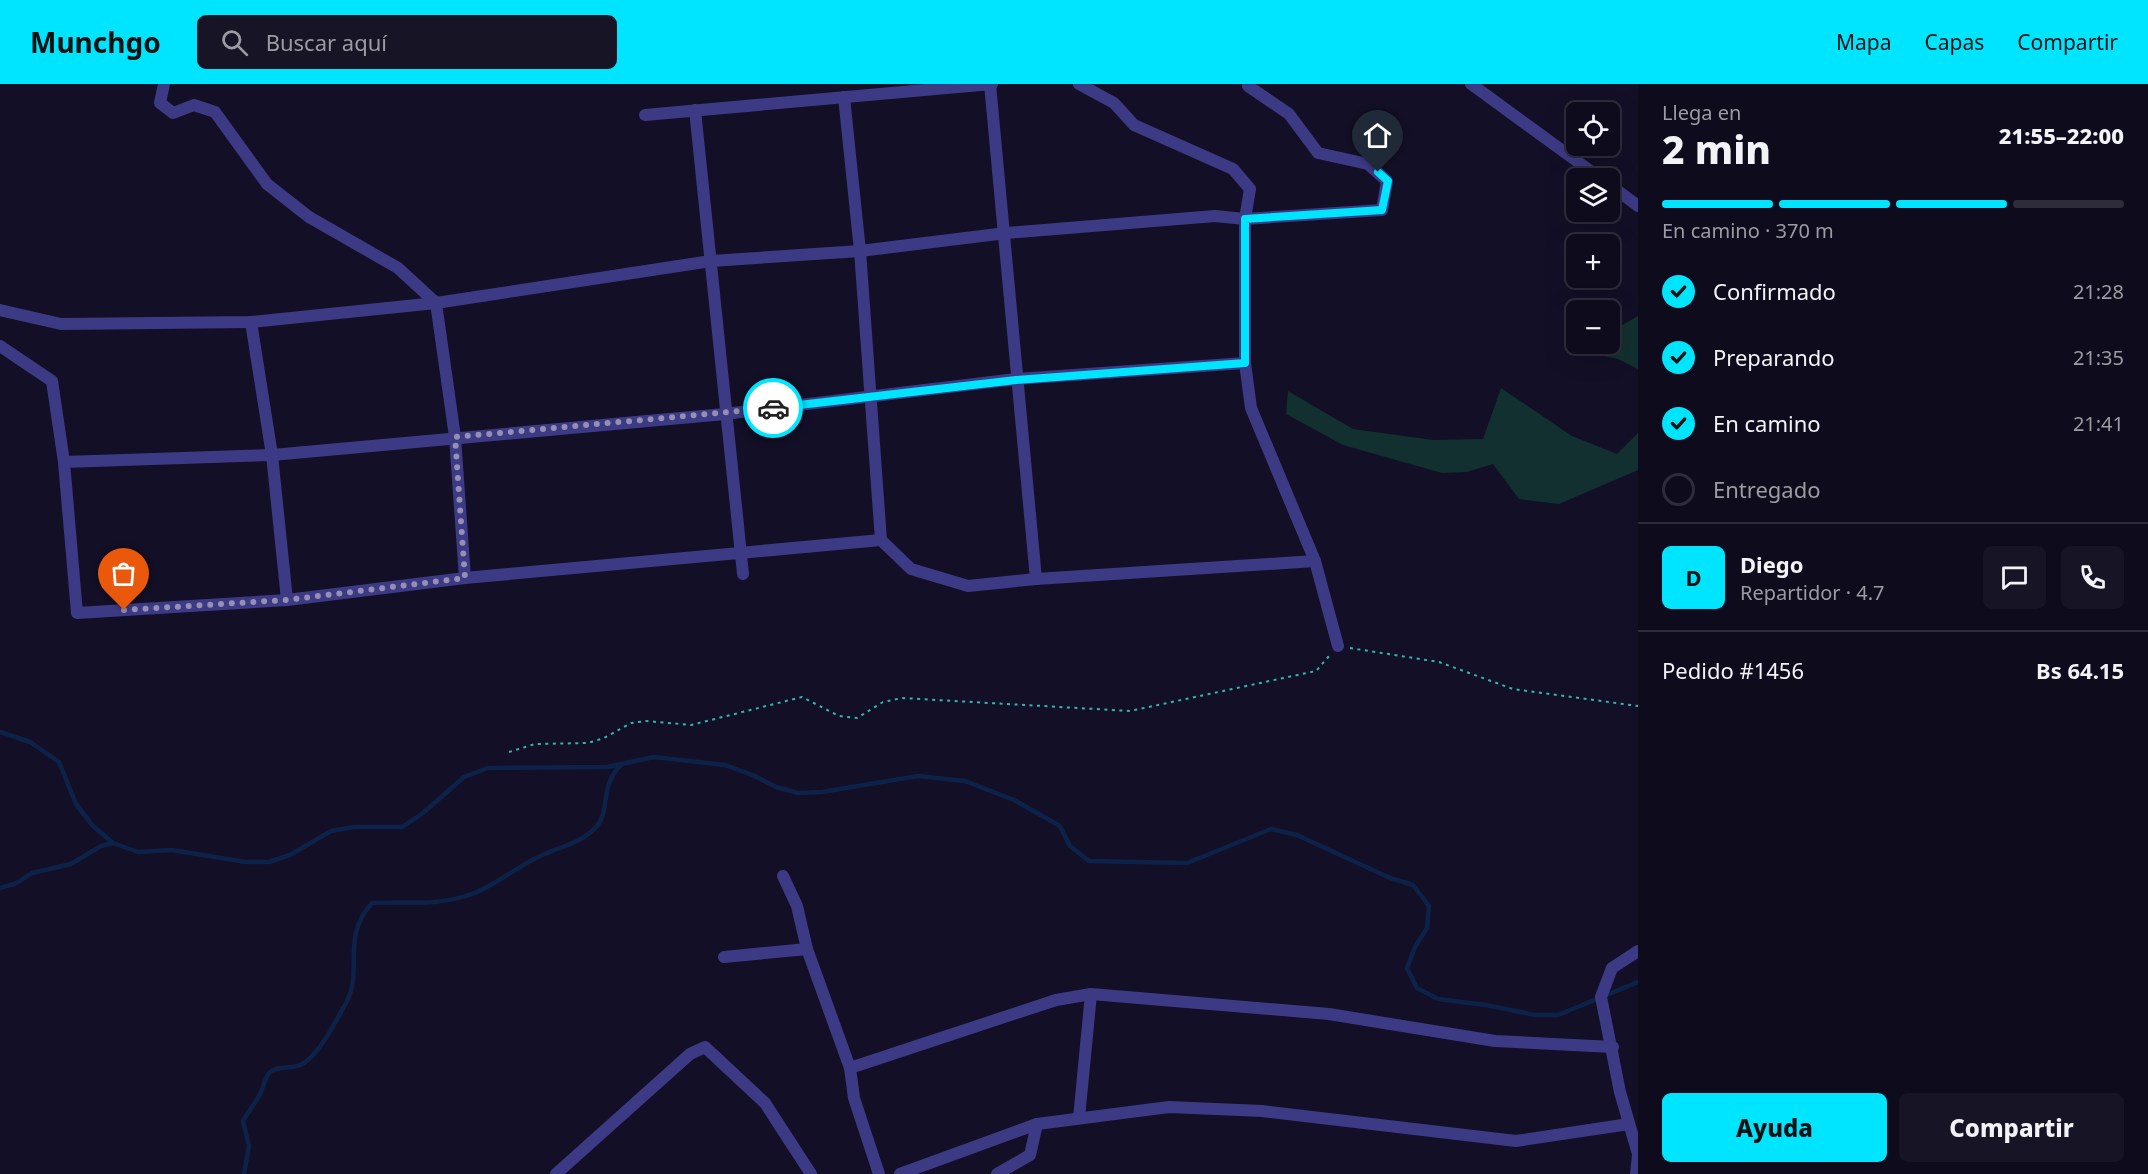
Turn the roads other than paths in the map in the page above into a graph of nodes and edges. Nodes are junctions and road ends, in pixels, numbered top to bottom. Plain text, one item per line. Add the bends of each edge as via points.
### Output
1 (164, 84) edge
2 (991, 84) edge
3 (1079, 84) edge
4 (1250, 84) edge
5 (1472, 84) edge
6 (844, 97) junction
7 (695, 110) junction
8 (645, 115) dead end
9 (1586, 168) edge
10 (1620, 192) edge
11 (1638, 206) edge
12 (1245, 219) junction
13 (1006, 233) junction
14 (860, 251) junction
15 (711, 261) junction
16 (436, 303) junction
17 (0, 310) edge
18 (251, 322) junction
19 (0, 346) edge
20 (1245, 363) junction
21 (1016, 380) junction
22 (871, 396) junction
23 (724, 414) junction
24 (455, 437) junction
25 (272, 455) junction
26 (64, 462) junction
27 (881, 540) junction
28 (741, 552) junction
29 (1315, 561) junction
30 (743, 574) dead end
31 (465, 578) junction
32 (1036, 579) junction
33 (286, 600) junction
34 (1338, 646) road end
35 (783, 876) dead end
36 (807, 949) junction
37 (1638, 951) edge
38 (724, 957) dead end
39 (1091, 994) junction
40 (1612, 1047) junction
41 (850, 1068) junction
42 (1079, 1118) junction
43 (1037, 1124) junction
44 (1629, 1124) junction
45 (1638, 1155) edge
46 (556, 1174) edge
47 (811, 1174) edge
48 (879, 1174) edge
49 (900, 1174) edge
50 (997, 1174) edge
51 (1635, 1174) edge

1 - 16 street via 160,103 173,113 194,105 215,112 267,184 309,217 398,268
2 - 6 street
2 - 13 street
3 - 12 street via 1114,103 1134,125 1233,169 1250,189
4 - 12 street via 1248,87 1289,114 1318,153 1368,164 1388,181 1382,210
5 - 9 street
6 - 7 street
6 - 14 street
7 - 8 street
7 - 15 street
10 - 11 street
12 - 13 street via 1215,216
12 - 20 street
13 - 14 street
13 - 21 street
14 - 15 street
14 - 22 street
15 - 16 street
15 - 23 street
16 - 18 street
16 - 24 street
17 - 18 street via 61,324
18 - 25 street
19 - 26 street via 52,381
20 - 21 street
20 - 29 street via 1251,408
21 - 22 street
21 - 32 street
22 - 23 street
22 - 27 street
23 - 24 street
23 - 28 street
24 - 25 street
24 - 31 street
25 - 26 street
25 - 33 street
26 - 33 street via 77,613
27 - 28 street
27 - 32 street via 912,568 968,585
28 - 30 street
28 - 31 street
29 - 32 street
29 - 34 street
31 - 33 street
35 - 36 street via 797,906
36 - 38 street
36 - 41 street
37 - 40 street via 1612,968 1600,998
39 - 40 street via 1329,1014 1495,1041
39 - 41 street via 1056,1000
39 - 42 street
40 - 44 street
41 - 48 street via 854,1098
42 - 43 street
42 - 44 street via 1169,1107 1262,1111 1516,1141
43 - 49 street
43 - 50 street via 1030,1155
44 - 45 street
45 - 51 street
46 - 47 street via 690,1054 705,1047 765,1103

